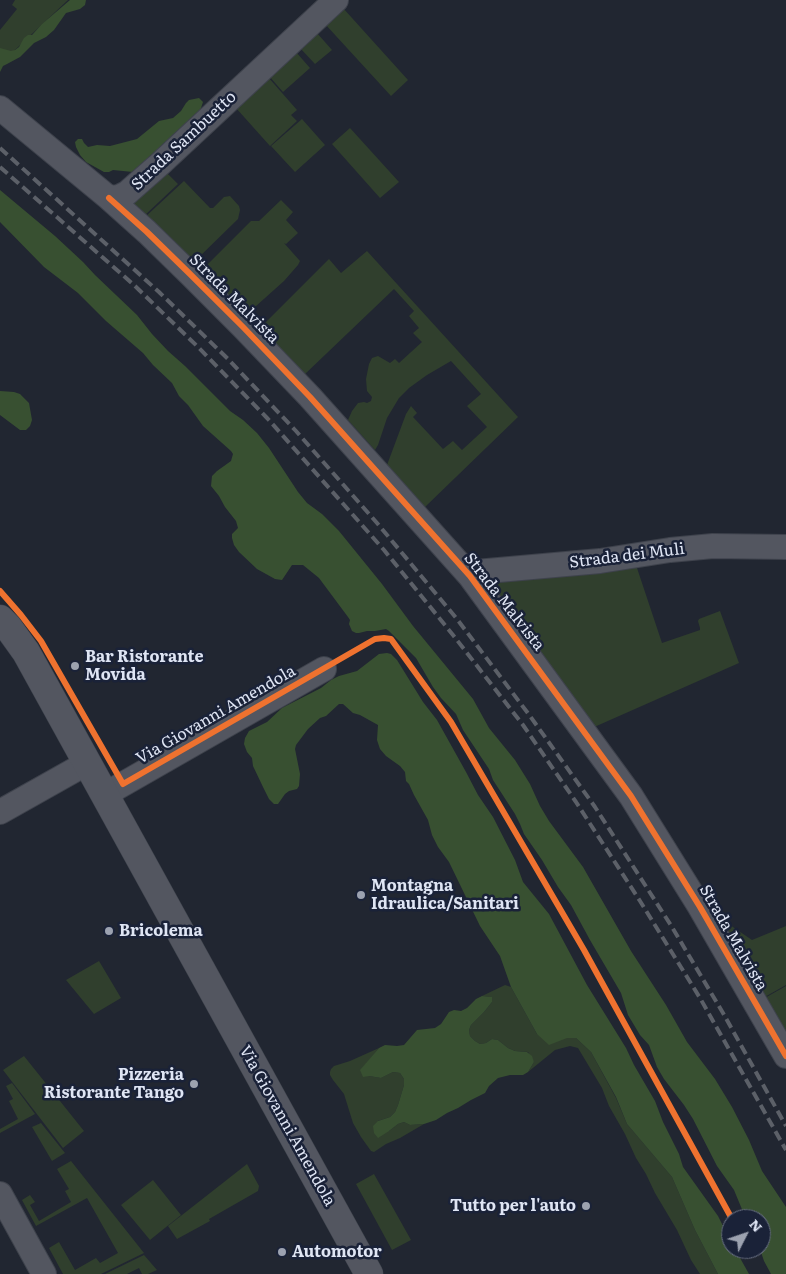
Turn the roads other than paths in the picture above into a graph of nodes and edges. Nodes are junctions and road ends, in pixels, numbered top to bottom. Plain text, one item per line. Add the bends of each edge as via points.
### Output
1 (336, 0) edge
2 (0, 108) edge
3 (110, 198) junction
4 (786, 547) edge
5 (470, 576) junction
6 (3, 628) edge
7 (324, 670) dead end
8 (87, 764) junction
9 (104, 795) junction
10 (0, 812) edge
11 (786, 1056) edge
12 (0, 1194) edge
13 (44, 1274) edge
14 (369, 1274) edge

1 - 3 street, Strada Sambuetto via 127,193
2 - 3 street
3 - 5 street, Strada Malvista via 190,274 310,397
4 - 5 street, Strada dei Muli via 713,546 600,561 476,572
5 - 11 street, Strada Malvista via 632,796
6 - 8 main road, Via Giovanni Amendola via 26,652
7 - 9 street, Via Giovanni Amendola
8 - 9 main road, Via Giovanni Amendola
8 - 10 street
9 - 14 main road, Via Giovanni Amendola
12 - 13 street

